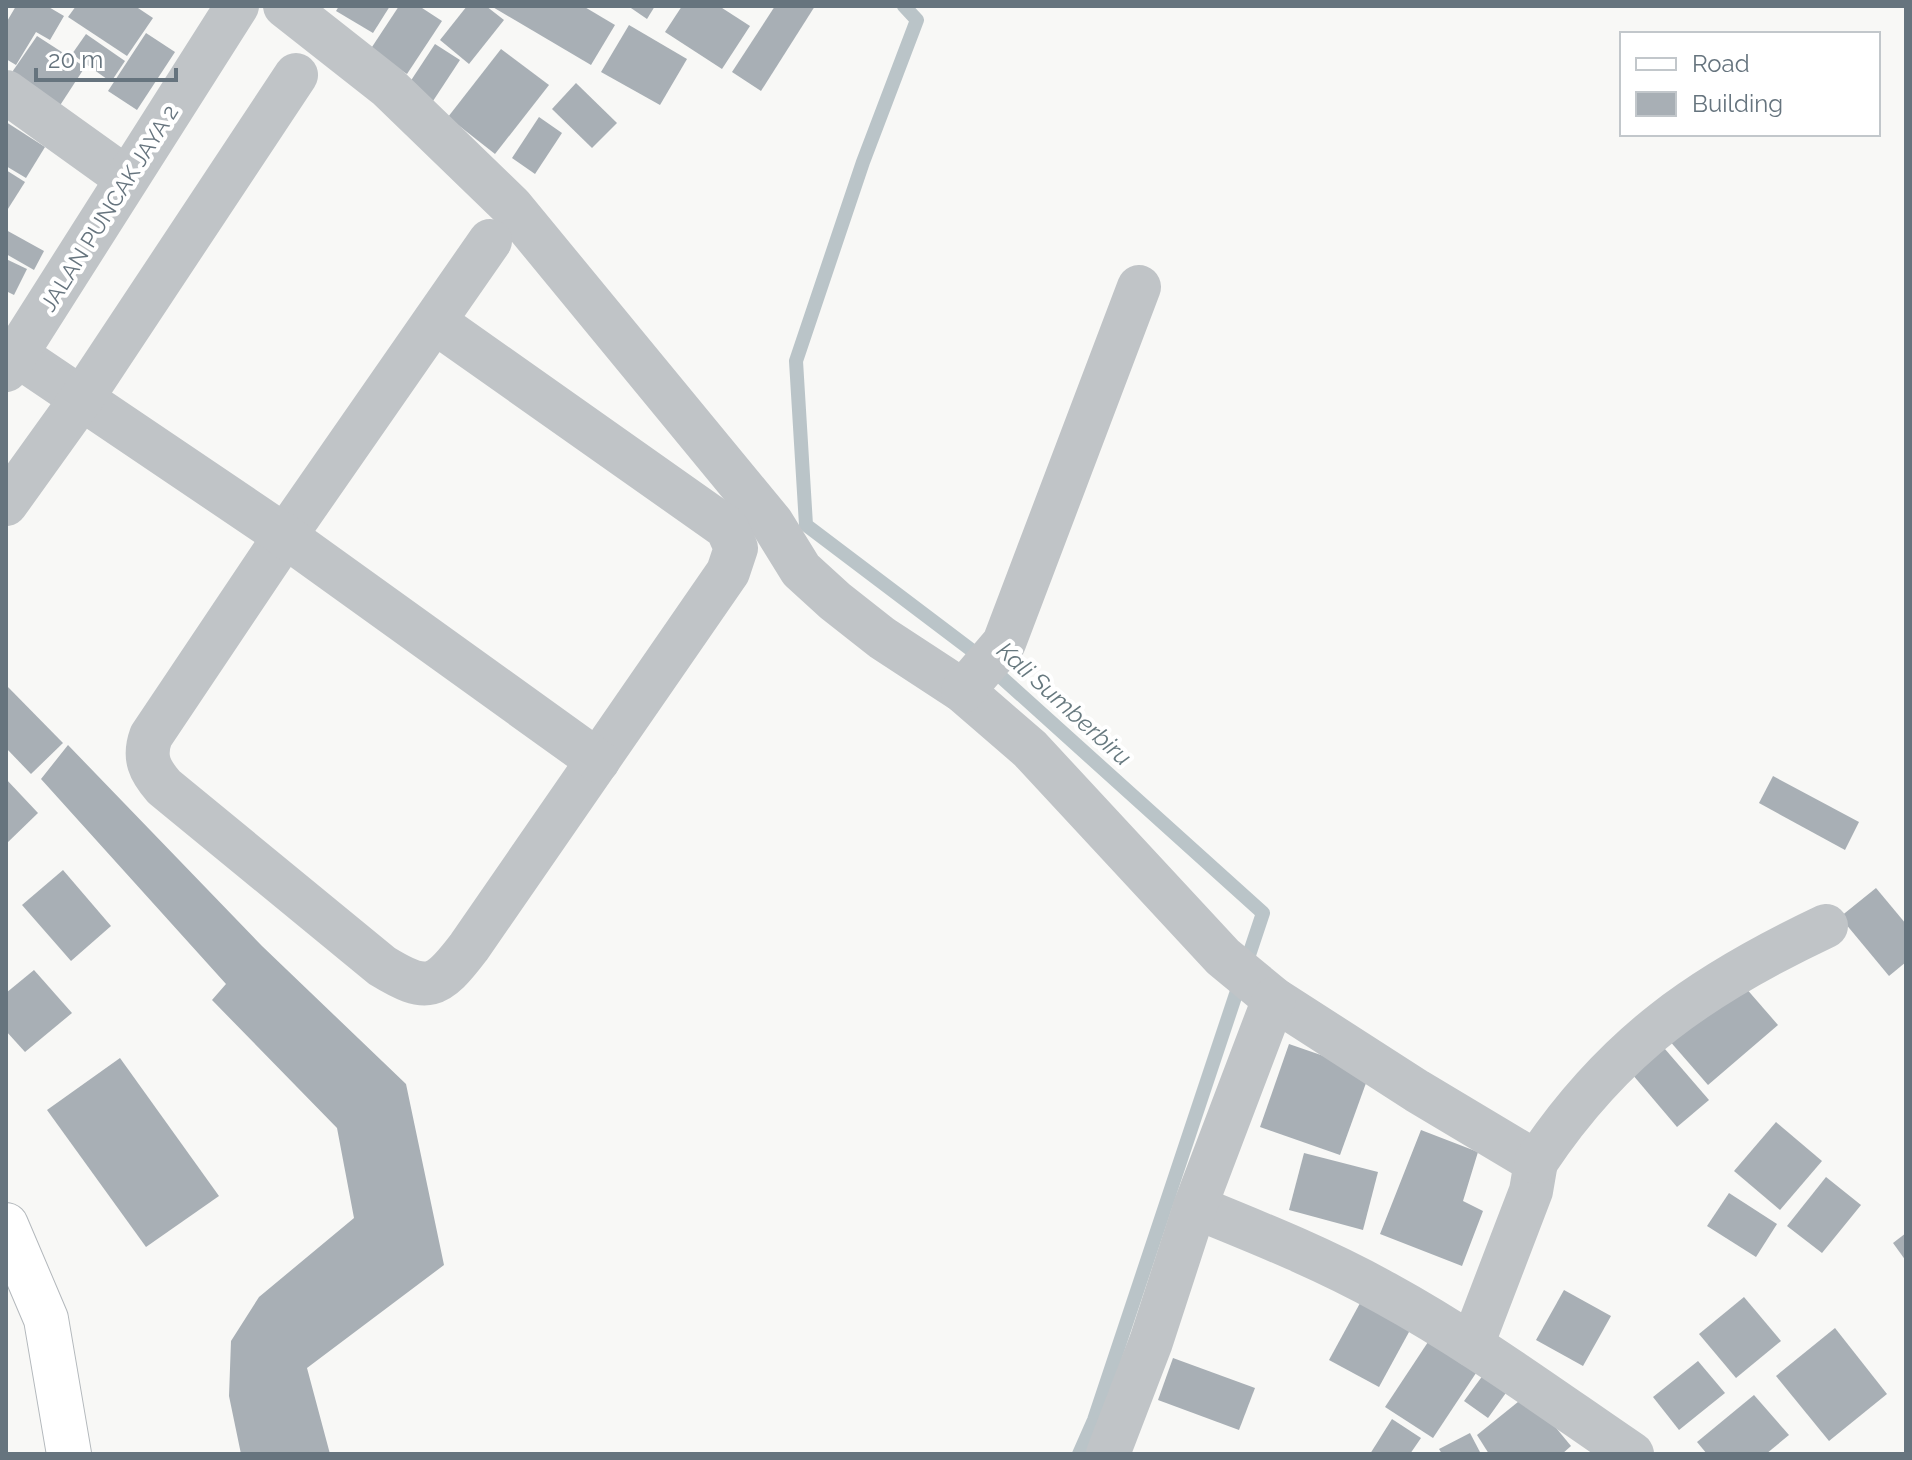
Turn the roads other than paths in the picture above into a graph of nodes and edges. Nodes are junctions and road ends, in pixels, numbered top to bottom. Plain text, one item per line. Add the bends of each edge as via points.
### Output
1 (237, 6) edge
2 (290, 9) edge
3 (296, 75) dead end
4 (6, 92) edge
5 (126, 178) junction
6 (490, 241) dead end
7 (1139, 287) dead end
8 (435, 322) junction
9 (44, 377) edge
10 (6, 504) edge
11 (285, 536) junction
12 (982, 668) junction
13 (598, 761) junction
14 (1826, 926) dead end
15 (1251, 980) junction
16 (1536, 1162) junction
17 (1195, 1207) junction
18 (6, 1225) edge
19 (1472, 1345) junction
20 (69, 1454) edge
21 (1108, 1454) edge
22 (1632, 1454) edge

1 - 5 street, JALAN PUNCAK JAYA 2
2 - 12 street via 388,87 511,206 772,523 801,570 882,638
3 - 9 street
4 - 5 street
5 - 9 street, JALAN PUNCAK JAYA 2
6 - 8 street
7 - 12 street
8 - 11 street
8 - 13 street via 727,528 736,548 728,572
9 - 10 street
9 - 11 street
11 - 13 street
11 - 13 street via 151,736 148,764 164,787 382,966 411,983 439,982 449,974
12 - 15 street via 1068,785
14 - 16 street via 1755,959 1626,1050 1587,1091
15 - 16 street via 1417,1091
15 - 17 street
16 - 19 street via 1531,1191
17 - 19 street via 1305,1252
17 - 21 street
18 - 20 street via 46,1319
19 - 22 street

